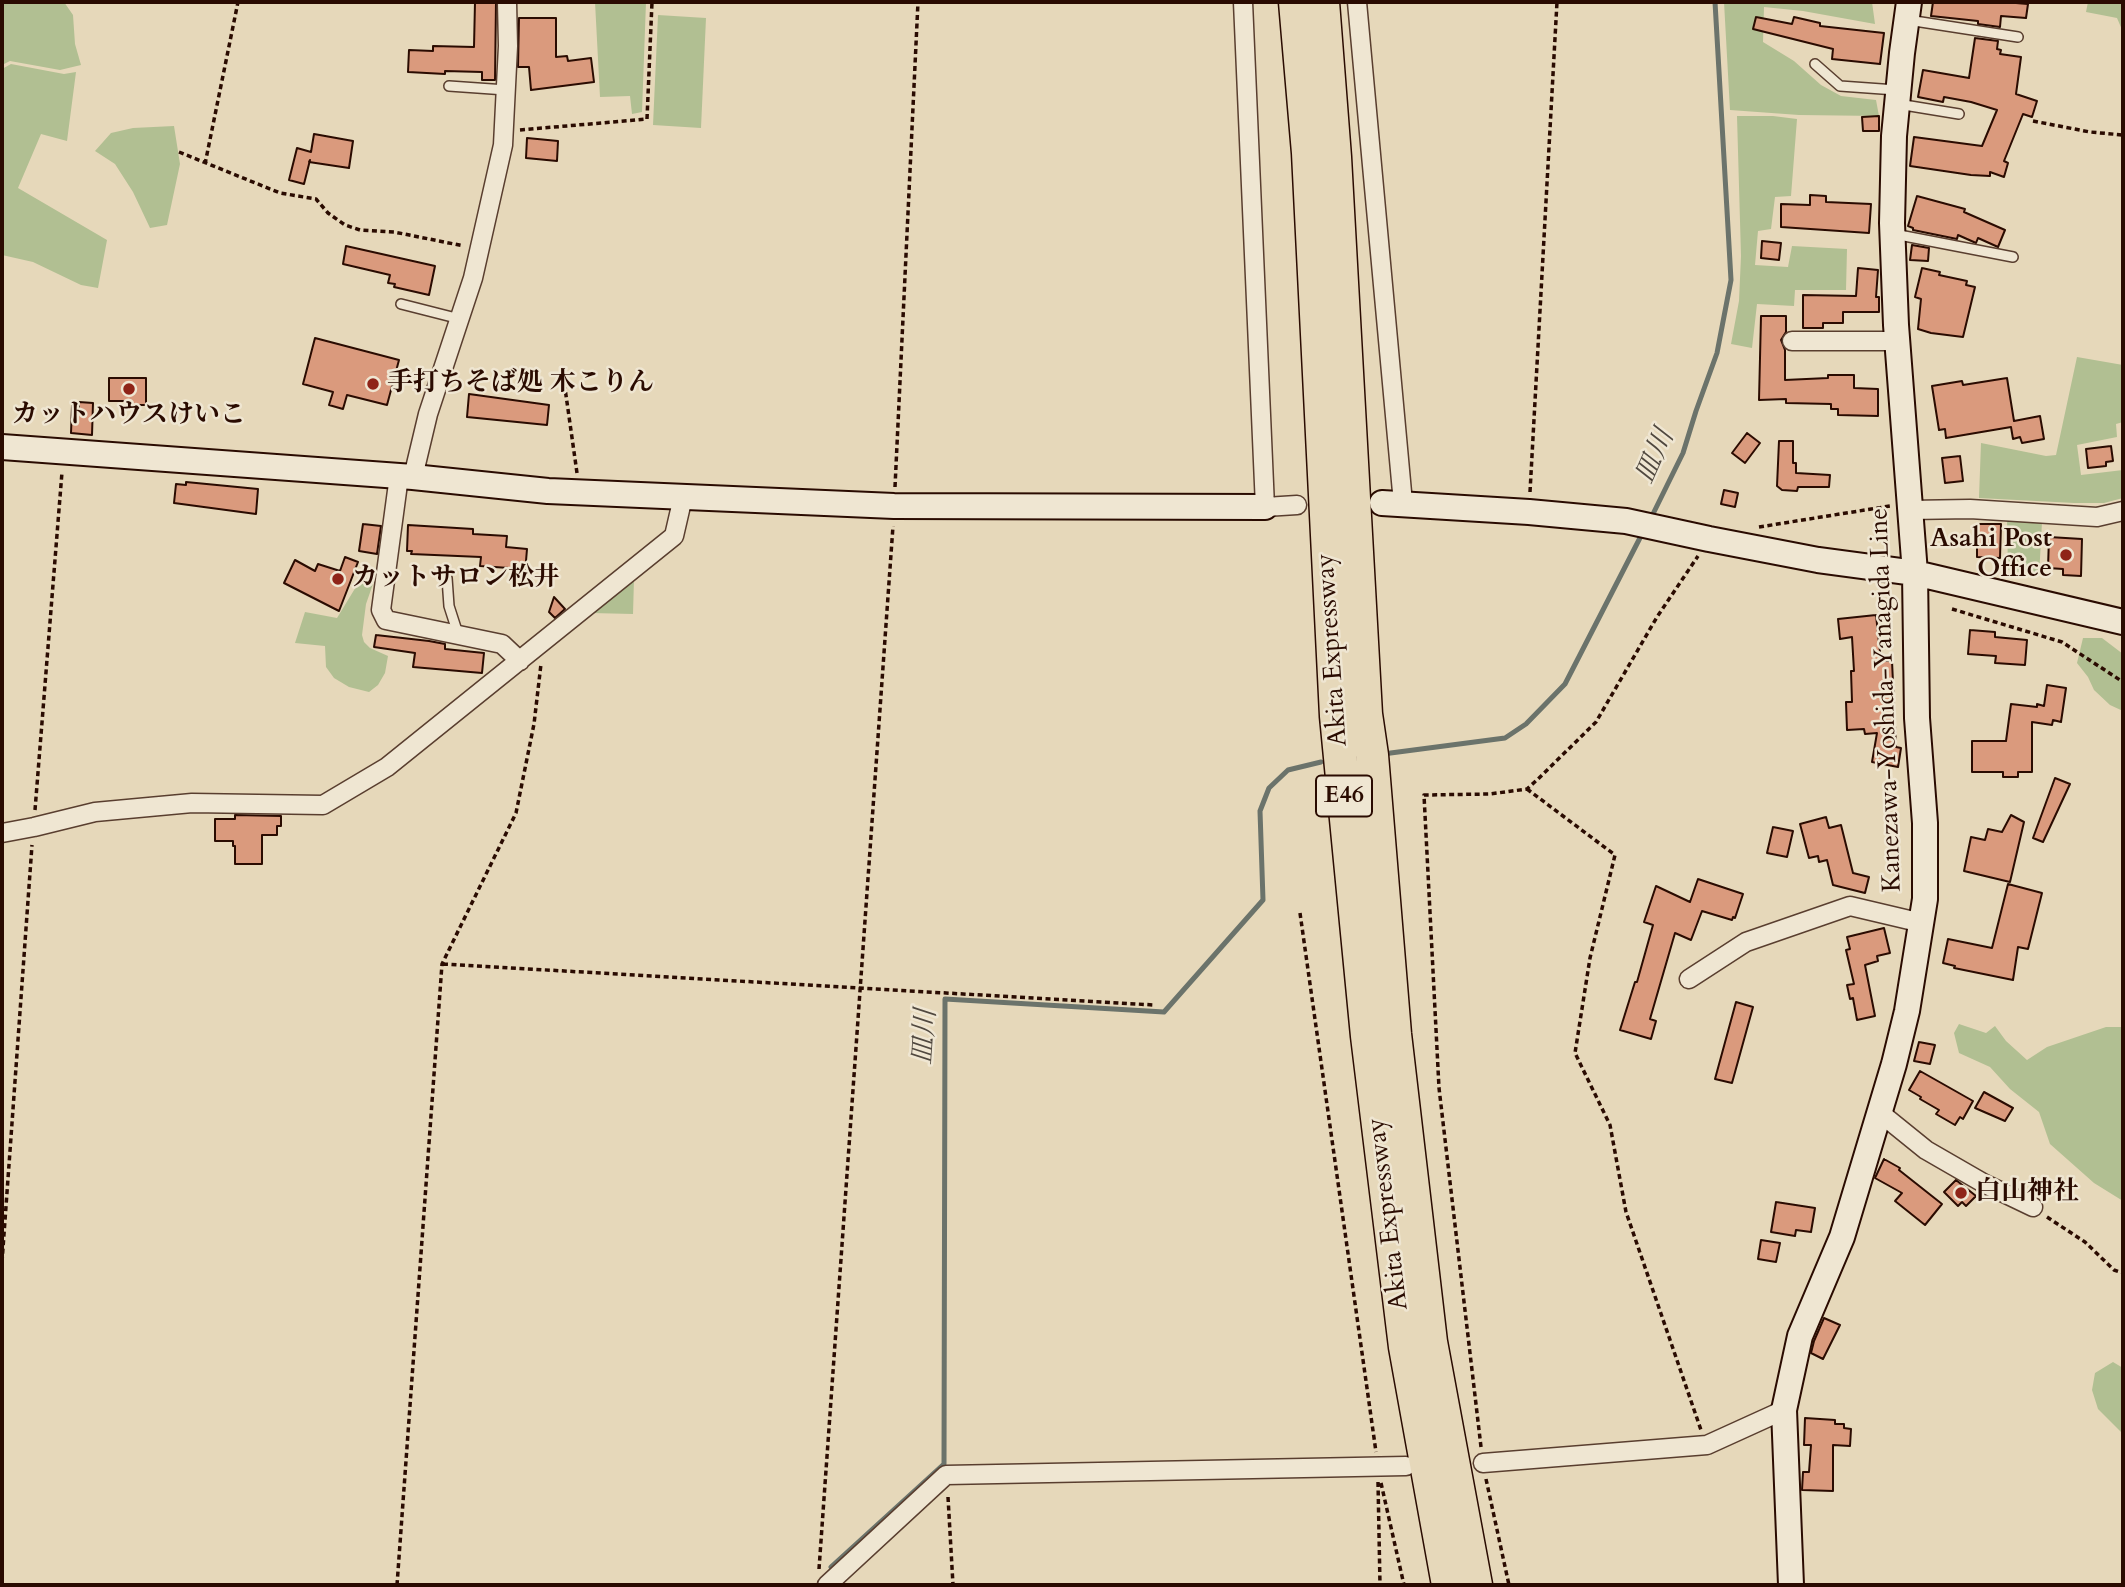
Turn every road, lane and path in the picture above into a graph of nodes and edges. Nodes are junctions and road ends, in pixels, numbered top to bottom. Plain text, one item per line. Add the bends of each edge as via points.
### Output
1 (238, 2) edge
2 (508, 2) edge
3 (652, 2) edge
4 (918, 2) edge
5 (1243, 2) edge
6 (1295, 2) edge
7 (1323, 2) edge
8 (1357, 2) edge
9 (1557, 2) edge
10 (1908, 11) edge
11 (2018, 37) dead end
12 (1815, 64) dead end
13 (449, 86) dead end
14 (506, 90) junction
15 (1897, 97) junction
16 (1959, 114) dead end
17 (2033, 121) dead end
18 (504, 131) junction
19 (2123, 135) edge
20 (179, 152) dead end
21 (205, 164) junction
22 (1892, 234) junction
23 (480, 249) junction
24 (2013, 257) dead end
25 (401, 304) dead end
26 (460, 319) junction
27 (1792, 341) dead end
28 (1898, 341) junction
29 (562, 367) dead end
30 (2, 447) edge
31 (64, 451) junction
32 (406, 477) junction
33 (581, 492) junction
34 (683, 496) junction
35 (1392, 503) joint
36 (1297, 505) dead end
37 (894, 506) junction
38 (1265, 507) junction
39 (1910, 507) junction
40 (2123, 511) edge
41 (1529, 512) junction
42 (1754, 529) dead end
43 (1709, 540) junction
44 (1915, 573) junction
45 (447, 578) dead end
46 (1952, 609) dead end
47 (2123, 622) edge
48 (459, 636) junction
49 (526, 655) junction
50 (2123, 682) edge
51 (1527, 789) junction
52 (34, 827) junction
53 (2, 833) edge
54 (1300, 913) dead end
55 (1922, 923) junction
56 (442, 964) junction
57 (1689, 979) dead end
58 (859, 988) junction
59 (1154, 1006) dead end
60 (1879, 1112) junction
61 (2033, 1207) joint
62 (2, 1262) edge
63 (2123, 1273) edge
64 (1784, 1410) junction
65 (1707, 1445) junction
66 (1483, 1463) junction
67 (1406, 1466) dead end
68 (1378, 1468) junction
69 (946, 1475) junction
70 (823, 1578) edge
71 (397, 1585) edge
72 (953, 1585) edge
73 (1380, 1585) edge
74 (1404, 1585) edge
75 (1448, 1585) edge
76 (1476, 1585) edge
77 (1509, 1585) edge
78 (1791, 1585) edge

1 - 21 path
2 - 14 street
3 - 18 path via 647,119
4 - 37 path
5 - 38 street
6 - 75 highway, Akita Expressway / E46 via 1308,153 1336,716 1405,1348
7 - 76 highway, Akita Expressway / E46 via 1366,714 1395,1034 1431,1342
8 - 35 street
9 - 41 path
10 - 11 lane
10 - 15 street, Kanezawa-Yoshida-Yanagida Line
12 - 15 lane via 1840,86
13 - 14 lane
14 - 18 street
15 - 16 lane
15 - 22 street, Kanezawa-Yoshida-Yanagida Line
17 - 19 path
18 - 23 street
20 - 21 path
21 - 23 path via 280,193 316,199 345,225 360,230
22 - 24 lane
22 - 28 street, Kanezawa-Yoshida-Yanagida Line
23 - 26 street
25 - 26 lane
26 - 32 street
27 - 28 street
28 - 39 street, Kanezawa-Yoshida-Yanagida Line
29 - 33 path
30 - 31 street
31 - 32 street
31 - 52 path
32 - 33 street
32 - 48 street via 381,610 386,620
33 - 34 street
34 - 37 street
34 - 49 street via 674,536
35 - 41 street
36 - 38 street
37 - 38 street
37 - 58 path
39 - 40 street via 2097,517
39 - 42 path
39 - 44 street, Kanezawa-Yoshida-Yanagida Line
41 - 43 street via 1626,521
43 - 44 street
43 - 51 path via 1657,617 1596,722
44 - 47 street
44 - 55 street, Kanezawa-Yoshida-Yanagida Line via 1917,718 1925,822
45 - 48 lane via 449,606
46 - 50 path via 2062,642
48 - 49 street via 502,644
49 - 52 street via 387,767 323,805 192,803 95,812
49 - 56 path via 542,666 516,813
51 - 65 path via 1615,855 1590,958 1575,1053 1610,1125 1626,1212
51 - 66 path via 1424,794 1440,1088
52 - 53 street
52 - 62 path
54 - 68 path
55 - 57 street via 1850,906 1746,942
55 - 60 street, Kanezawa-Yoshida-Yanagida Line via 1907,1011
56 - 58 path
56 - 71 path
58 - 59 path
58 - 70 path
60 - 61 street via 1926,1150
60 - 64 street, Kanezawa-Yoshida-Yanagida Line via 1842,1237 1800,1336
61 - 63 path
64 - 65 street
64 - 78 street, Kanezawa-Yoshida-Yanagida Line
65 - 66 street
66 - 77 path
67 - 68 street
68 - 69 street
68 - 73 path
68 - 74 path
69 - 70 street
69 - 72 path

